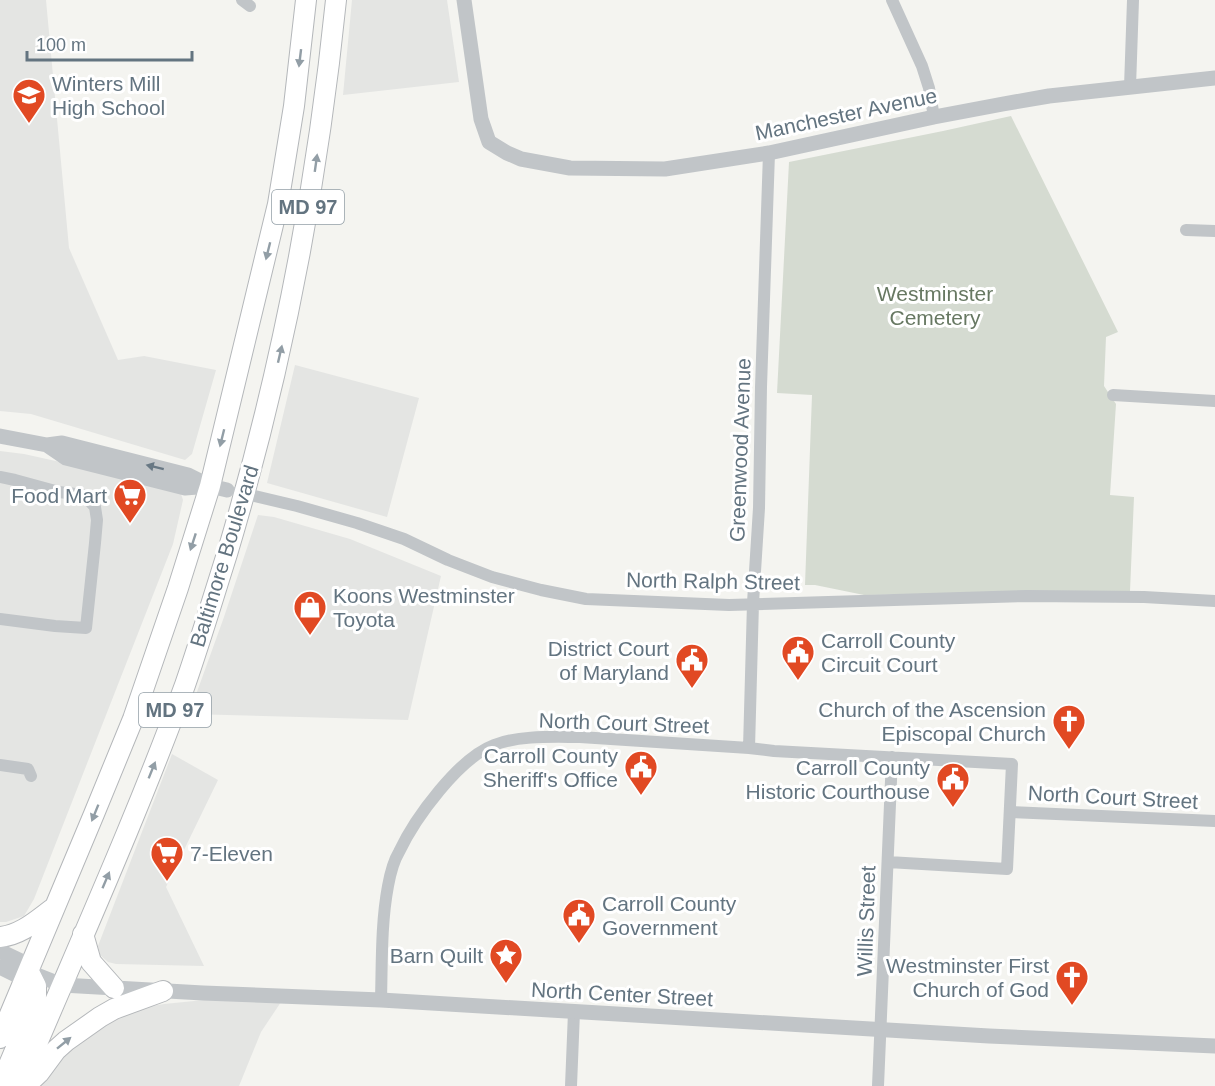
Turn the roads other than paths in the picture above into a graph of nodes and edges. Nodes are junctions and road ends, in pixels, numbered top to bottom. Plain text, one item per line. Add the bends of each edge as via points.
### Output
1 (306, 0) edge
2 (336, 0) edge
3 (464, 0) edge
4 (892, 0) edge
5 (1133, 0) edge
6 (1215, 78) edge
7 (1130, 87) junction
8 (934, 117) junction
9 (769, 153) junction
10 (1186, 230) dead end
11 (1215, 231) edge
12 (1113, 396) dead end
13 (1215, 401) edge
14 (0, 436) edge
15 (0, 477) edge
16 (227, 490) junction
17 (1215, 601) edge
18 (753, 603) junction
19 (0, 619) edge
20 (749, 748) junction
21 (892, 757) junction
22 (0, 765) edge
23 (31, 776) dead end
24 (1010, 812) junction
25 (1215, 821) edge
26 (888, 862) junction
27 (55, 907) junction
28 (83, 934) junction
29 (0, 937) edge
30 (0, 951) edge
31 (0, 967) edge
32 (29, 972) junction
33 (62, 984) junction
34 (114, 988) junction
35 (163, 991) junction
36 (381, 1000) junction
37 (574, 1012) junction
38 (881, 1029) junction
39 (0, 1038) edge
40 (1215, 1047) edge
41 (0, 1086) edge
42 (19, 1086) edge
43 (25, 1086) edge
44 (571, 1086) edge
45 (878, 1086) edge

1 -> 16 highway, Baltimore Boulevard / MD 97 via 294,106
16 -> 2 highway, Baltimore Boulevard / MD 97 via 280,353 313,183
3 - 9 street, Manchester Avenue via 481,119 489,142 507,153 570,168 665,169
4 - 8 street via 922,66
5 - 7 street
6 - 7 street, Manchester Avenue
7 - 8 street, Manchester Avenue via 1049,96
8 - 9 street, Manchester Avenue
9 - 18 street, Greenwood Avenue
10 - 11 street
12 - 13 street
14 - 16 street via 47,445 62,443 188,475
15 - 19 street via 84,495 95,507 97,520 86,628
16 - 18 street, North Ralph Street via 357,523 492,577 541,590 586,599
16 -> 27 highway, Baltimore Boulevard / MD 97 via 171,608 133,720
28 -> 16 highway, Baltimore Boulevard / MD 97 via 185,684 215,594
17 - 18 street, North Ralph Street via 1027,596
18 - 20 street, Greenwood Avenue
20 - 21 street, North Court Street
20 - 36 street, North Court Street via 557,737 506,741 479,753 436,795 408,834 391,870
21 - 24 street, North Court Street via 1012,764
21 - 26 street, Willis Street
22 - 23 street via 28,769
24 - 25 street, North Court Street
24 - 26 street via 1007,869
26 - 38 street, Willis Street
27 - 29 highway via 20,932
27 - 32 highway, Baltimore Boulevard / MD 97
28 - 33 highway, Baltimore Boulevard / MD 97
28 - 34 highway via 91,962
30 - 32 street, North Center Street via 21,961
31 - 32 street, North Center Street via 16,975
32 - 33 street, North Center Street
32 - 39 highway, Baltimore Boulevard / MD 97
32 - 41 highway via 36,996
33 - 34 street, North Center Street
33 - 42 highway, Baltimore Boulevard / MD 97
34 - 35 street, North Center Street
35 - 36 street, North Center Street
43 -> 35 highway via 56,1050 100,1017
36 - 37 street, North Center Street
37 - 38 street, North Center Street
37 - 44 street
38 - 40 street, North Center Street
38 - 45 street, Willis Street

